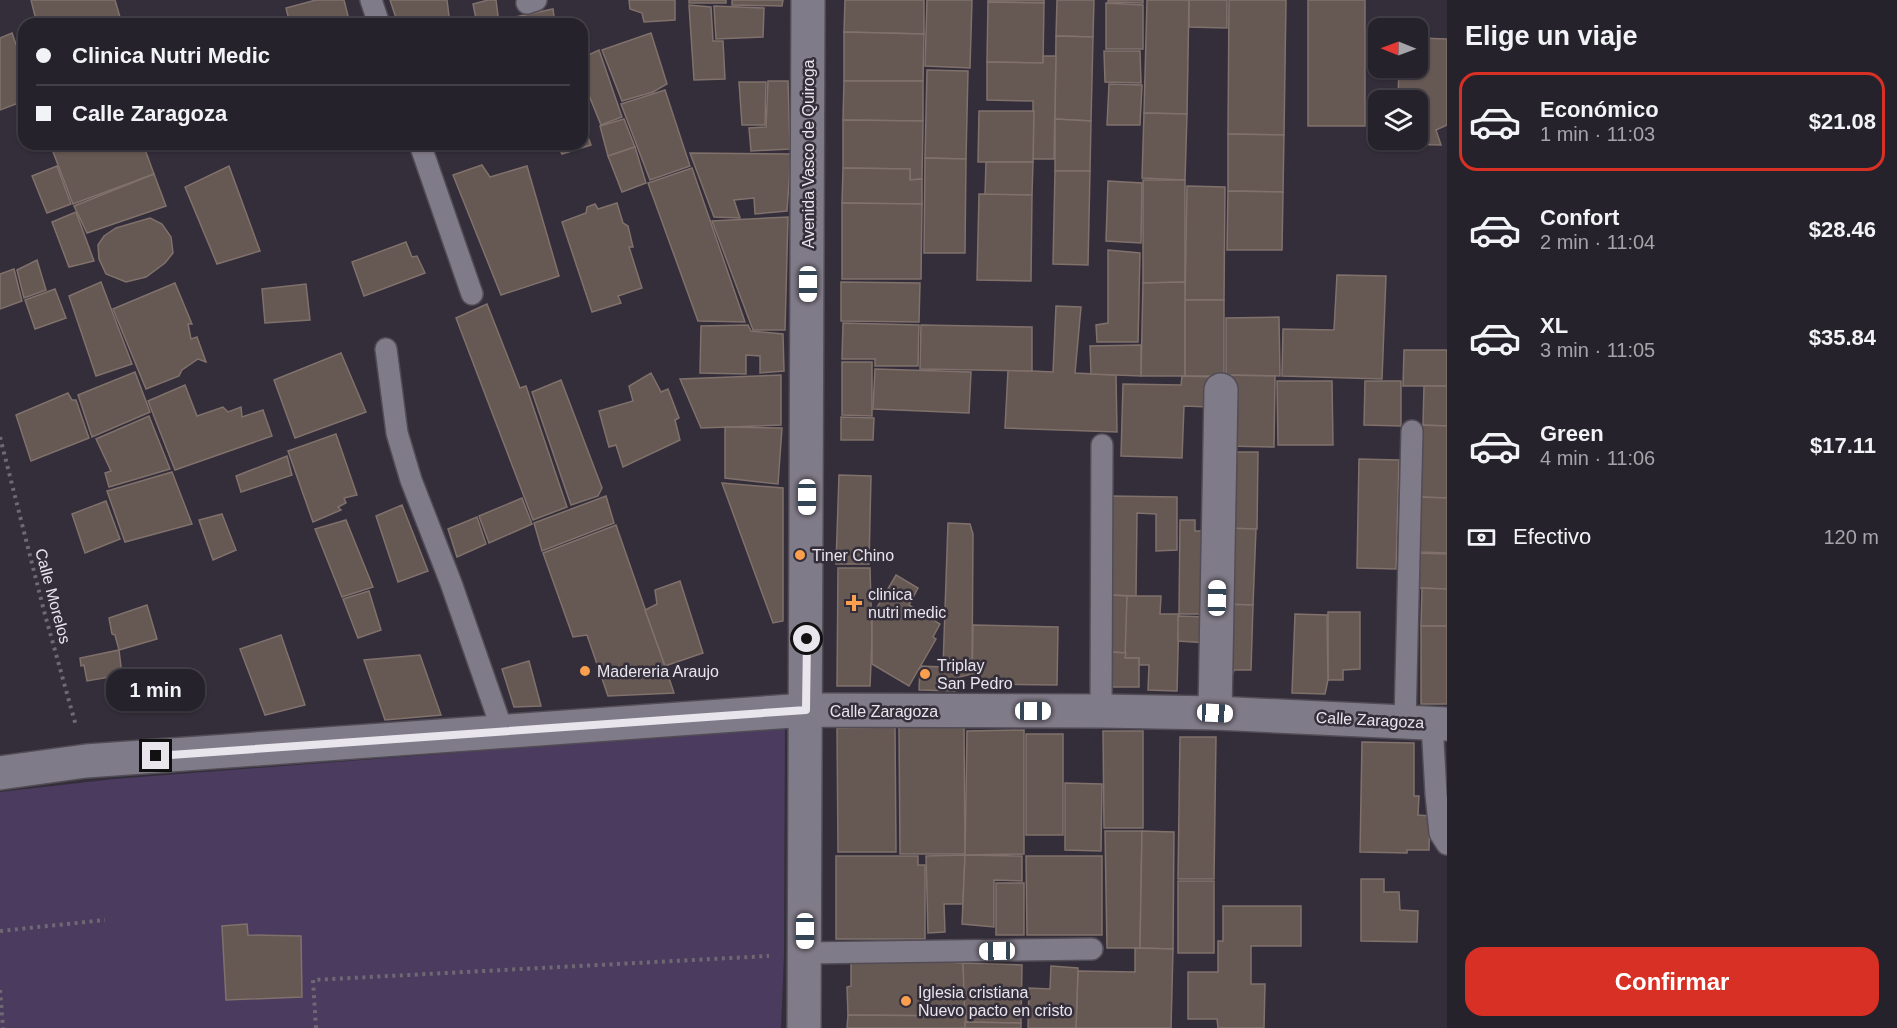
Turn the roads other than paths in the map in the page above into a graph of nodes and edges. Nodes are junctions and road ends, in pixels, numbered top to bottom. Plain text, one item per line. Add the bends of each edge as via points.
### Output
1 (371, 0) edge
2 (808, 0) edge
3 (377, 18) edge
4 (422, 150) edge
5 (472, 294) dead end
6 (386, 349) dead end
7 (1221, 390) dead end
8 (1412, 430) dead end
9 (1102, 445) dead end
10 (806, 710) junction
11 (1101, 711) junction
12 (1215, 713) junction
13 (1428, 723) edge
14 (503, 732) junction
15 (0, 773) edge
16 (1447, 844) edge
17 (1092, 949) dead end
18 (805, 953) junction
19 (804, 1028) edge

1 - 3 lane
2 - 10 street, Avenida Vasco de Quiroga
4 - 5 lane
6 - 14 lane via 397,433 411,480
7 - 12 street
8 - 13 lane
9 - 11 lane
10 - 11 street, Calle Zaragoza
10 - 14 street, Calle Zaragoza
10 - 18 street, Avenida Vasco de Quiroga
11 - 12 street, Calle Zaragoza
12 - 13 street, Calle Zaragoza
13 - 16 lane via 1440,833
14 - 15 street, Calle Zaragoza via 86,761
17 - 18 lane
18 - 19 street, Avenida Vasco de Quiroga

